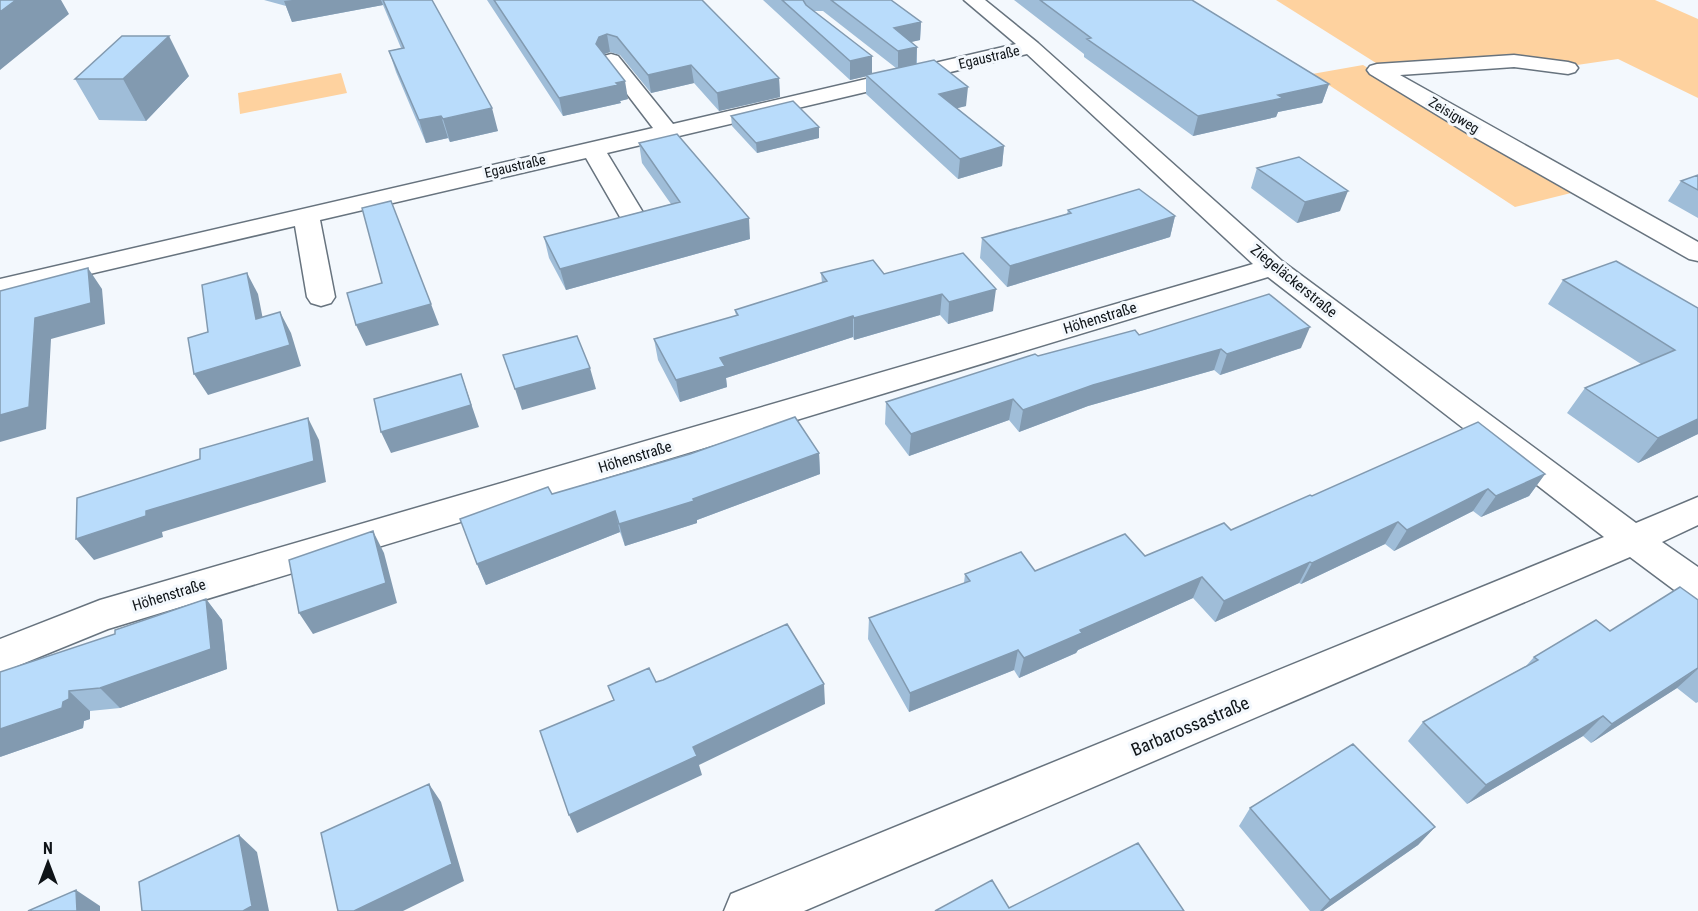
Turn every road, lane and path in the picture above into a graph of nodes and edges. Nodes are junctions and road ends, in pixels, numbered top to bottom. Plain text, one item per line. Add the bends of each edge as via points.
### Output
1 (973, 0) edge
2 (1031, 47) junction
3 (611, 60) edge
4 (1568, 68) dead end
5 (667, 131) junction
6 (592, 148) junction
7 (306, 215) junction
8 (637, 224) edge
9 (1698, 253) edge
10 (1272, 267) junction
11 (0, 287) edge
12 (321, 297) dead end
13 (1698, 510) edge
14 (1633, 540) junction
15 (1698, 587) edge
16 (0, 656) edge
17 (748, 911) edge

1 - 2 street, Ziegeläckerstraße
2 - 5 street, Egaustraße via 884,72
2 - 10 street, Ziegeläckerstraße
3 - 5 street
4 - 9 street, Zeisigweg via 1514,61 1377,70
5 - 6 street, Egaustraße
6 - 7 street, Egaustraße
6 - 8 street
7 - 11 street, Egaustraße
7 - 12 street
10 - 14 street, Ziegeläckerstraße
10 - 16 street, Höhenstraße via 100,616
13 - 14 street
14 - 15 street, Ziegeläckerstraße
14 - 17 street, Barbarossastraße

